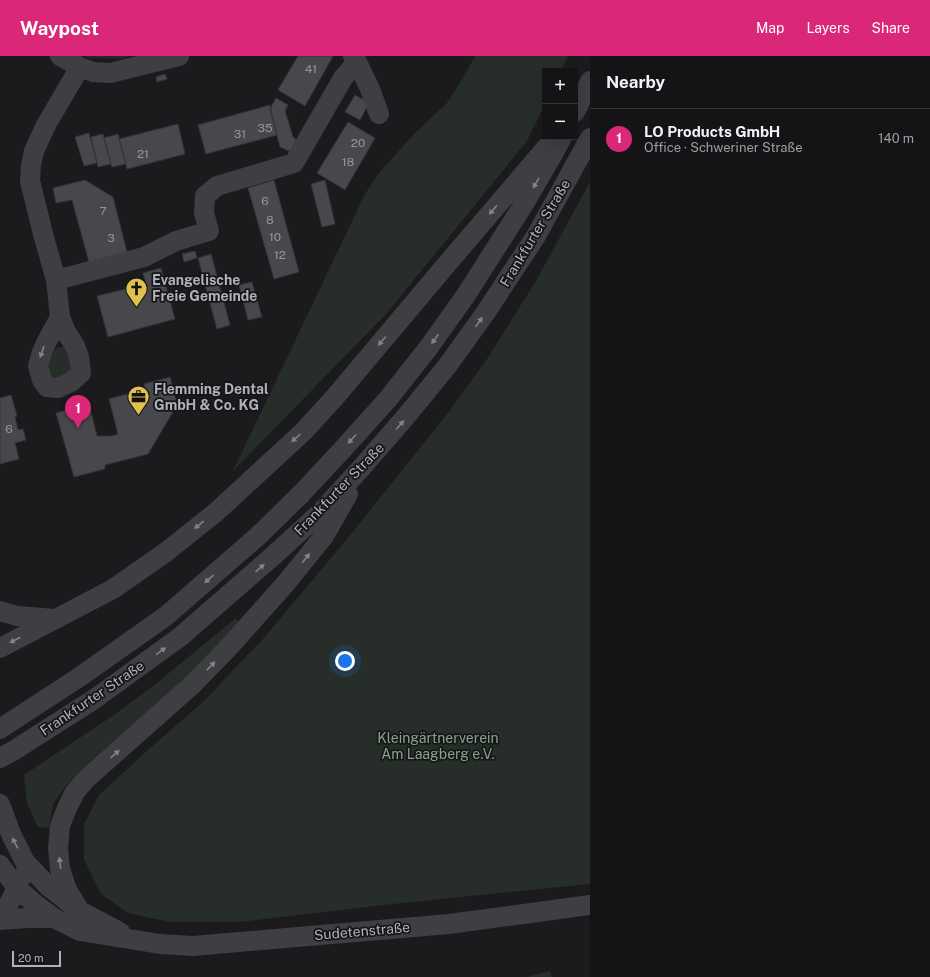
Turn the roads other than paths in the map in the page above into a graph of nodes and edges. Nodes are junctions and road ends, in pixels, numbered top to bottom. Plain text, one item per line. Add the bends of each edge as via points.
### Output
1 (60, 56) edge
2 (179, 56) edge
3 (355, 59) edge
4 (80, 67) junction
5 (590, 81) edge
6 (578, 104) edge
7 (379, 114) dead end
8 (590, 138) edge
9 (552, 140) edge
10 (560, 140) edge
11 (56, 280) junction
12 (60, 317) dead end
13 (363, 466) junction
14 (0, 611) edge
15 (55, 619) junction
16 (0, 648) edge
17 (0, 729) edge
18 (0, 758) edge
19 (2, 811) edge
20 (26, 862) junction
21 (0, 865) edge
22 (18, 888) junction
23 (590, 905) edge
24 (80, 911) junction
25 (54, 918) junction
26 (1, 919) edge
27 (133, 939) junction

1 - 4 street
2 - 4 street via 110,73 93,72
3 - 7 street
3 - 11 street via 294,163 217,186 206,196 204,213 209,231 176,241 144,257
4 - 11 street via 46,125 34,151 31,165 30,180
5 - 6 street
13 -> 8 street, Frankfurter Straße via 448,365 486,312 536,236
9 -> 15 street via 303,432 214,513 166,552 113,589
10 -> 17 street, Frankfurter Straße via 524,204 429,348 388,399 301,494 258,536 166,616 82,676
11 - 12 street
18 -> 13 street, Frankfurter Straße via 93,700 180,637 285,546 320,513
24 -> 13 street via 67,890 60,869 58,848 60,826 75,792 86,779 192,684 286,583 324,536
14 - 15 street via 17,616
15 -> 16 street
20 -> 19 street
20 - 22 street
20 - 24 street via 48,886
21 - 22 street, Sudetenstraße
22 - 25 street, Sudetenstraße
22 - 26 street
23 - 27 street, Sudetenstraße via 449,924 193,946
24 - 27 street
25 - 26 street
25 - 27 street, Sudetenstraße via 80,931

